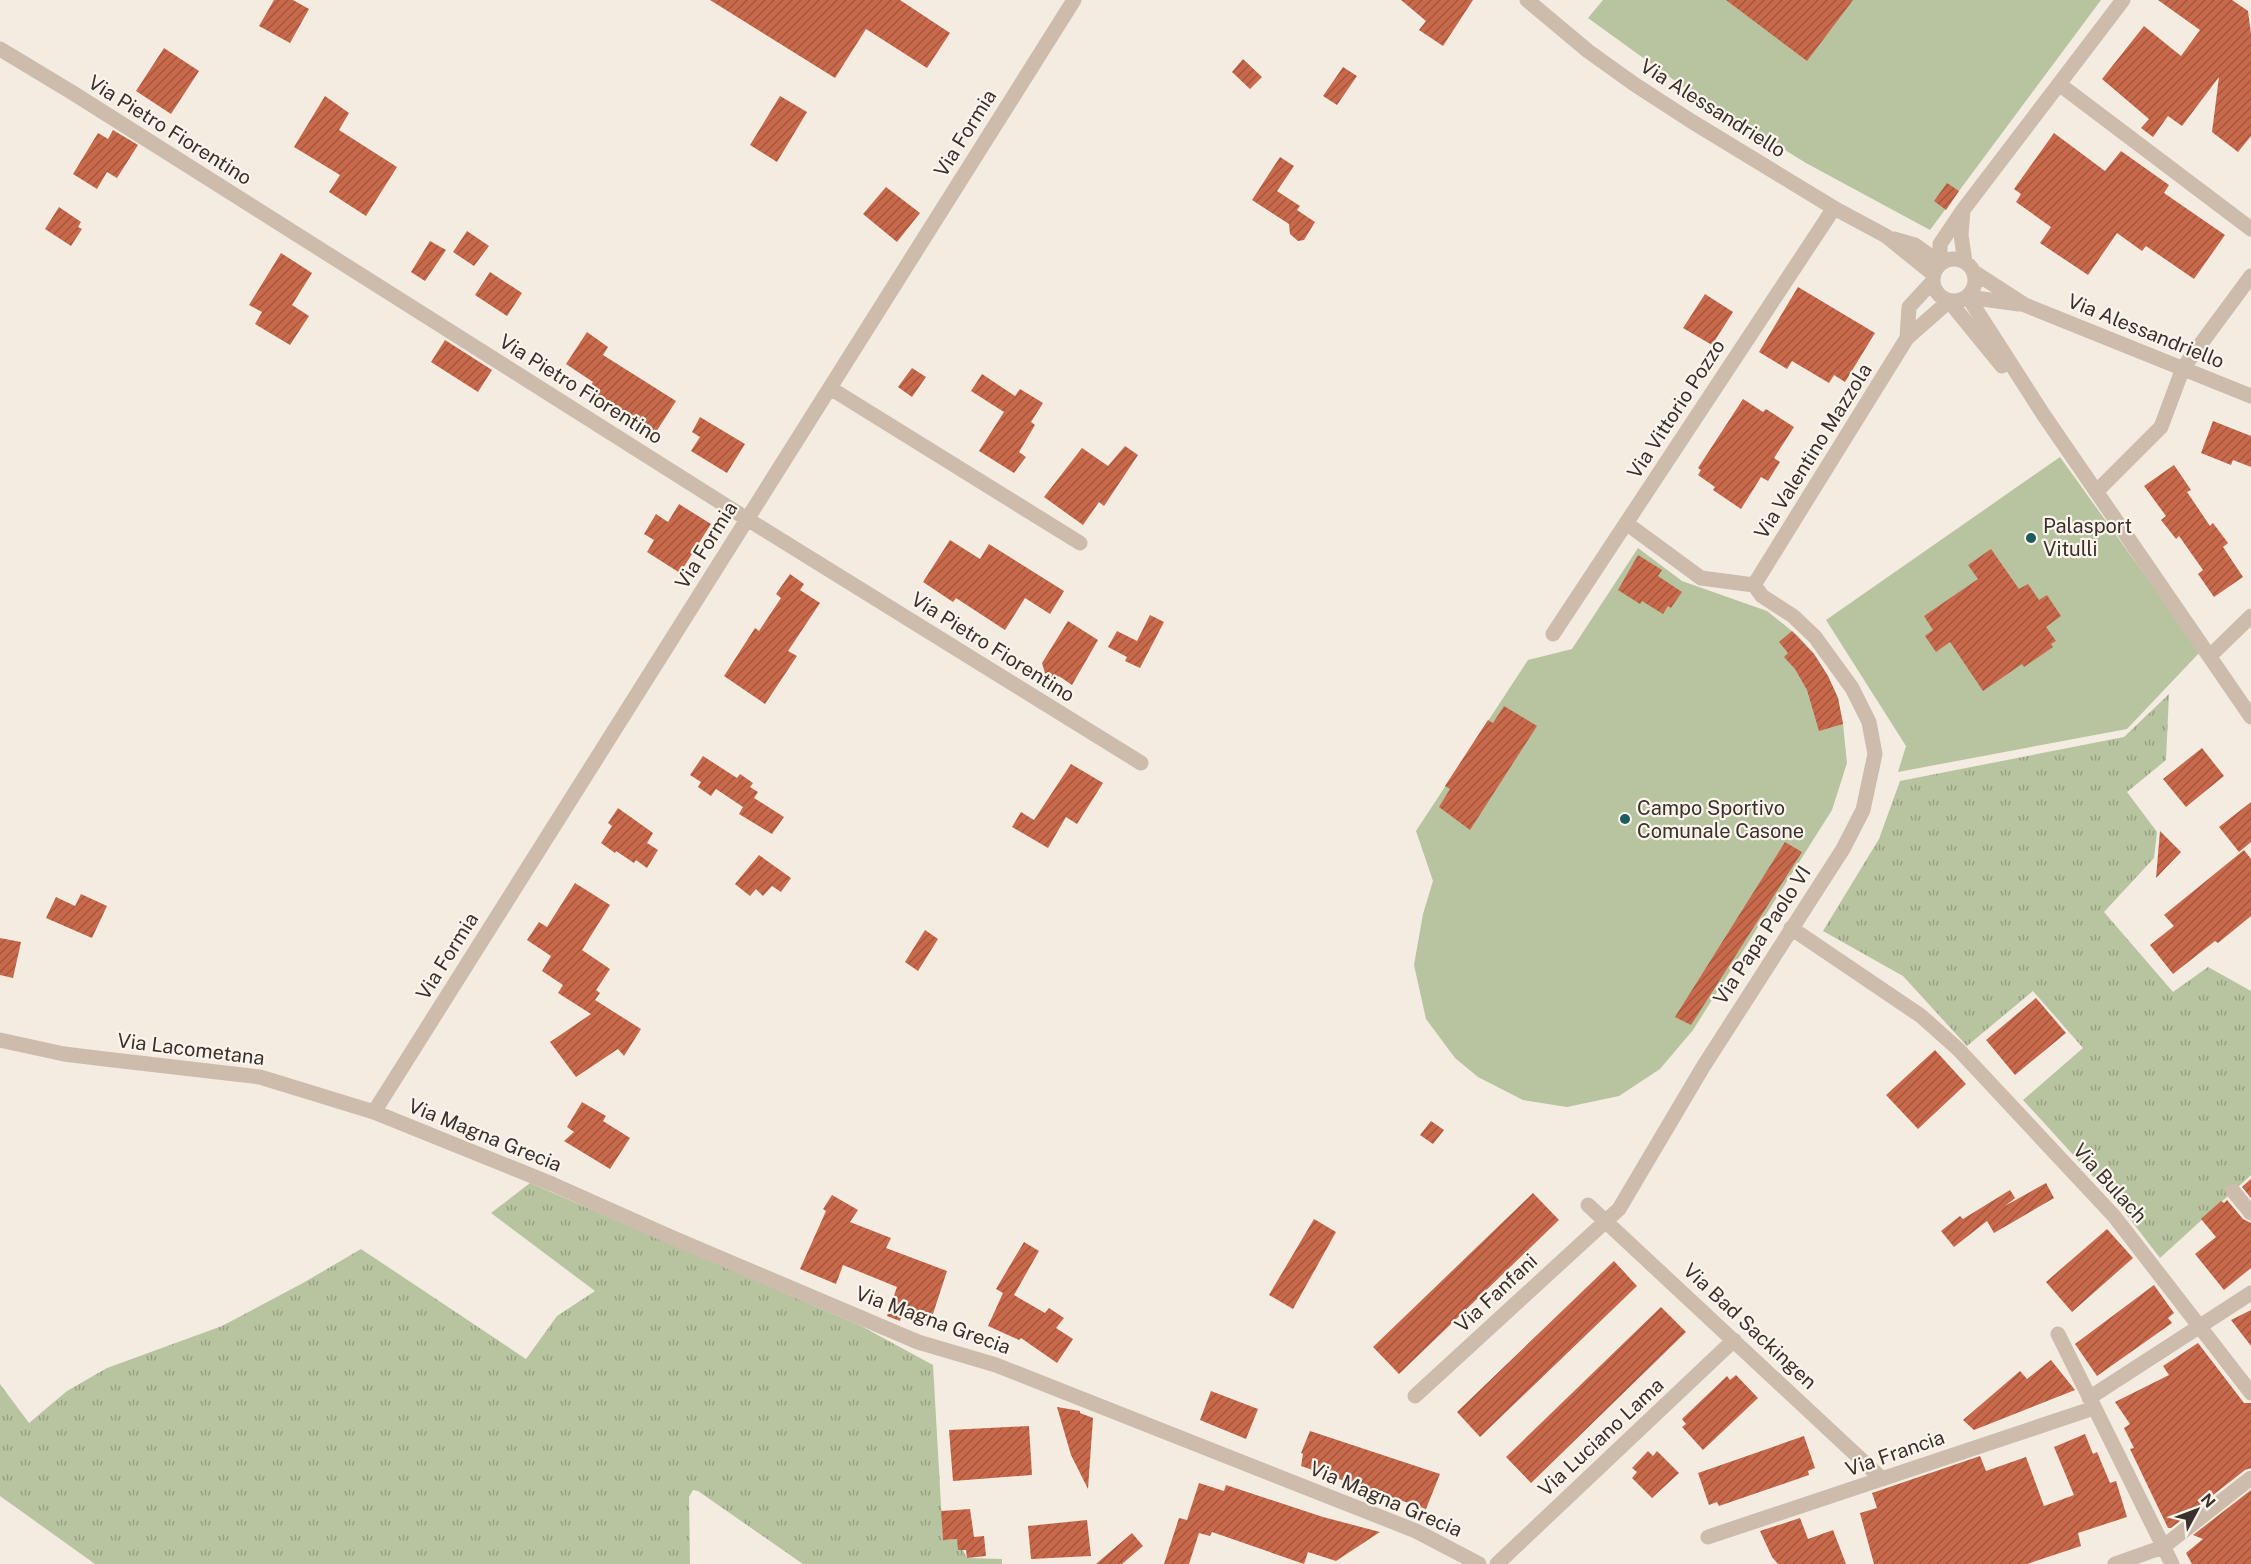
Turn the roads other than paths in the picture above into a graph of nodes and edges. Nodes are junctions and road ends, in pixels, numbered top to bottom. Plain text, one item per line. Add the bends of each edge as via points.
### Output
1 (1074, 0) edge
2 (1527, 0) edge
3 (2123, 0) edge
4 (0, 49) edge
5 (2059, 84) junction
6 (1834, 208) junction
7 (1963, 210) junction
8 (2251, 230) edge
9 (1970, 267) junction
10 (1936, 273) junction
11 (2251, 276) edge
12 (1968, 297) junction
13 (1949, 301) junction
14 (2025, 305) junction
15 (1907, 338) junction
16 (2183, 368) junction
17 (830, 388) junction
18 (2251, 396) edge
19 (2043, 414) junction
20 (2097, 491) junction
21 (747, 519) junction
22 (1626, 523) junction
23 (1080, 543) dead end
24 (1754, 585) junction
25 (2251, 616) edge
26 (1553, 634) dead end
27 (2210, 656) junction
28 (2251, 717) edge
29 (1141, 763) dead end
30 (1791, 928) junction
31 (0, 1040) edge
32 (374, 1112) junction
33 (2233, 1191) dead end
34 (1588, 1204) dead end
35 (2251, 1213) edge
36 (1605, 1221) junction
37 (2251, 1293) edge
38 (2201, 1327) junction
39 (2058, 1334) dead end
40 (1734, 1340) junction
41 (2251, 1392) edge
42 (1415, 1396) dead end
43 (2092, 1403) junction
44 (2251, 1478) edge
45 (1882, 1479) junction
46 (1708, 1537) dead end
47 (2163, 1547) junction
48 (1479, 1564) edge
49 (1497, 1564) edge
50 (2115, 1564) edge
51 (2172, 1564) edge

1 - 17 street, Via Formia
2 - 6 street, Via Alessandriello via 1634,84
3 - 5 street
4 - 21 street, Via Pietro Fiorentino
5 - 7 street
5 - 8 street
6 - 10 street, Via Alessandriello via 1886,236 1915,245
6 - 22 street, Via Vittorio Pozzo
7 - 9 street via 1961,235
7 - 10 street via 1940,244
9 - 10 street via 1953,259
9 - 12 street via 1975,286
9 - 14 street, Via Alessandriello
10 - 13 street, Via Alessandriello via 1937,294
10 - 15 street, Via Valentino Mazzola via 1909,307
11 - 16 street
12 - 13 street, Via Alessandriello
12 - 14 street, Via Alessandriello
12 - 19 street
13 - 15 street, Via Valentino Mazzola
13 - 19 street
14 - 16 street, Via Alessandriello
15 - 24 street, Via Valentino Mazzola
16 - 18 street, Via Alessandriello
16 - 20 street via 2161,427
17 - 21 street, Via Formia
17 - 23 street
19 - 20 street
20 - 27 street
21 - 29 street, Via Pietro Fiorentino
21 - 32 street, Via Formia
22 - 24 street via 1701,578
22 - 26 street, Via Vittorio Pozzo
24 - 30 street, Via Papa Paolo VI via 1762,596 1800,623 1831,658 1869,722 1875,754 1863,810 1843,849
25 - 27 street
27 - 28 street
30 - 36 street, Via Papa Paolo VI via 1619,1209
30 - 38 street, Via Bulach via 1921,1016 1958,1049 2114,1216
31 - 32 street, Via Lacometana via 95,1058 260,1077
32 - 48 street, Via Magna Grecia via 552,1184 918,1342 996,1365 1416,1531
33 - 35 street
34 - 36 street, Via Bad Sackingen
36 - 40 street, Via Bad Sackingen
36 - 42 street, Via Fanfani
37 - 38 street, Via Francia
38 - 41 street, Via Bulach
38 - 43 street, Via Francia
39 - 43 street
40 - 45 street, Via Bad Sackingen
40 - 49 street, Via Luciano Lama
43 - 45 street, Via Francia
43 - 47 street
44 - 47 street
45 - 46 street, Via Francia
47 - 50 street
47 - 51 street

